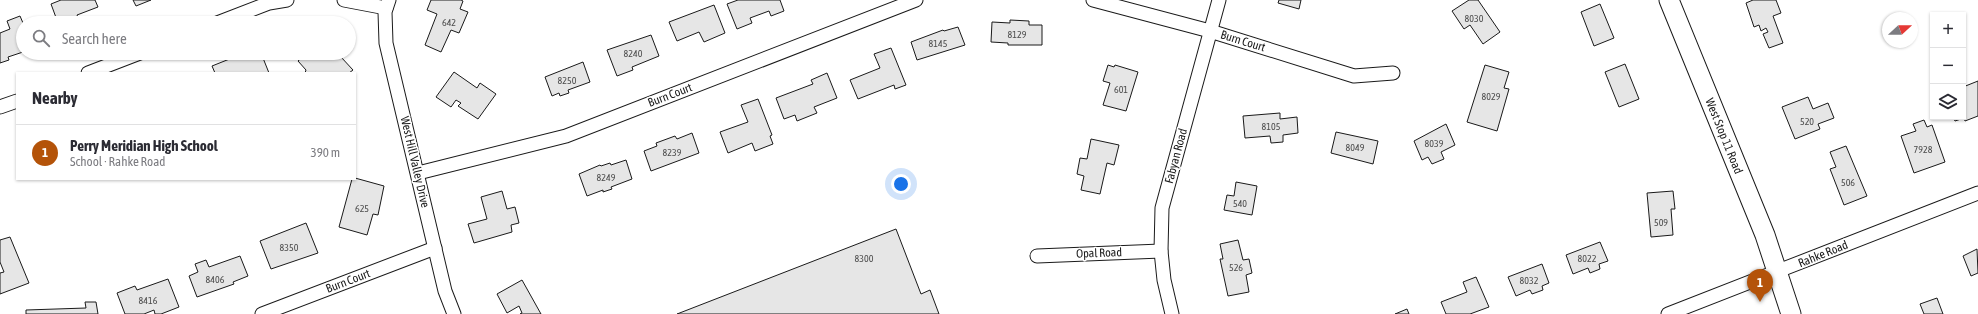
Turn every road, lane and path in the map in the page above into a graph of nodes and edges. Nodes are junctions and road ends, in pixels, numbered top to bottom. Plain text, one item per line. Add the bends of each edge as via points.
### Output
1 (287, 0) edge
2 (344, 0) edge
3 (916, 0) edge
4 (1093, 0) edge
5 (1219, 0) edge
6 (1669, 0) edge
7 (387, 4) edge
8 (235, 16) edge
9 (1210, 31) junction
10 (122, 60) edge
11 (91, 72) edge
12 (1393, 73) dead end
13 (16, 101) edge
14 (0, 107) edge
15 (418, 173) junction
16 (1978, 193) edge
17 (435, 248) junction
18 (1161, 251) junction
19 (1037, 256) dead end
20 (1777, 272) junction
21 (262, 314) edge
22 (454, 314) edge
23 (1172, 314) edge
24 (1668, 314) edge
25 (1791, 314) edge

1 - 8 street via 269,3
2 - 7 street
3 - 15 street, Burn Court via 566,136
4 - 9 street, Burn Court
5 - 9 street, Fabyan Road
6 - 20 main road, West Stop 11 Road via 1765,235
7 - 15 street, West Hill Valley Drive via 386,43
9 - 12 street, Burn Court via 1354,76
9 - 18 street, Fabyan Road via 1162,208
10 - 11 street
13 - 14 street
15 - 17 street, West Hill Valley Drive
16 - 20 street, Rahke Road
17 - 21 street, Burn Court
17 - 22 street, West Hill Valley Drive via 445,291
18 - 19 street, Opal Road
18 - 23 street, Fabyan Road via 1164,280
20 - 24 street, Rahke Road
20 - 25 main road, West Stop 11 Road

